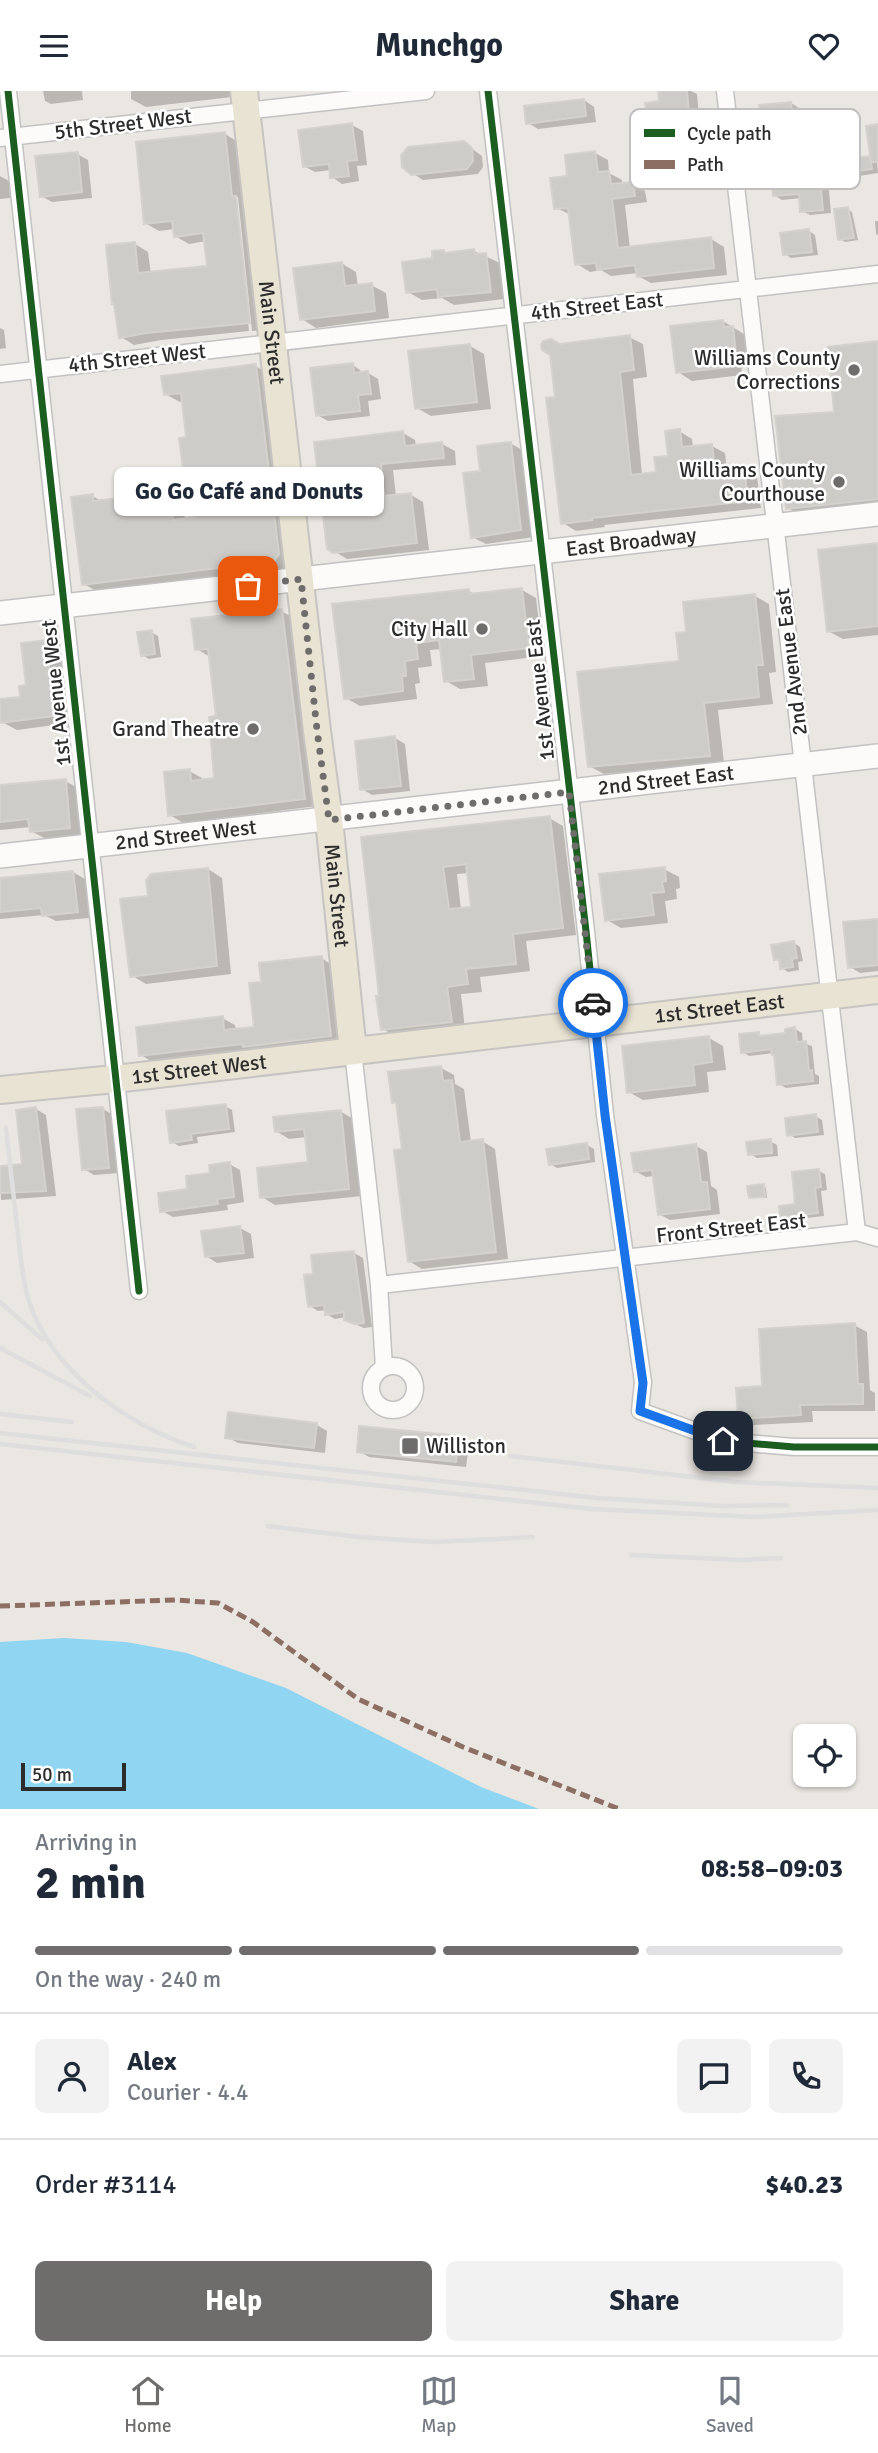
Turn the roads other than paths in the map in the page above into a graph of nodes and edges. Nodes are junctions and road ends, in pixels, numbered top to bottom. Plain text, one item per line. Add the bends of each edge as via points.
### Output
1 (8, 91) edge
2 (426, 91) edge
3 (488, 91) edge
4 (725, 91) edge
5 (245, 100) edge
6 (727, 109) edge
7 (7, 137) edge
8 (736, 189) edge
9 (878, 274) edge
10 (748, 289) junction
11 (514, 316) junction
12 (274, 343) junction
13 (38, 369) junction
14 (0, 374) edge
15 (878, 514) edge
16 (775, 526) junction
17 (542, 552) junction
18 (301, 579) junction
19 (64, 605) junction
20 (0, 613) edge
21 (878, 756) edge
22 (803, 765) junction
23 (569, 792) junction
24 (329, 820) junction
25 (90, 846) junction
26 (0, 856) edge
27 (878, 990) edge
28 (829, 995) junction
29 (595, 1023) junction
30 (353, 1051) junction
31 (115, 1079) junction
32 (0, 1090) edge
33 (857, 1232) junction
34 (878, 1238) edge
35 (624, 1258) junction
36 (379, 1285) junction
37 (139, 1291) dead end
38 (384, 1368) dead end
39 (878, 1447) edge

1 - 7 street, 1st Avenue West
2 - 5 street, 5th Street West
3 - 11 street, 1st Avenue East
4 - 6 street, 2nd Avenue East
5 - 7 street, 5th Street West
5 - 12 main road, Main Street
7 - 13 street, 1st Avenue West
8 - 10 street, 2nd Avenue East
9 - 10 street, 4th Street East
10 - 11 street, 4th Street East
10 - 16 street, 2nd Avenue East
11 - 12 street, 4th Street East
11 - 17 street, 1st Avenue East
12 - 13 street, 4th Street West
12 - 18 main road, Main Street
13 - 14 street, 4th Street West
13 - 19 street, 1st Avenue West
15 - 16 street, East Broadway
16 - 17 street, East Broadway
16 - 22 street, 2nd Avenue East
17 - 18 street, East Broadway
17 - 23 street, 1st Avenue East
18 - 19 street, East Broadway
18 - 24 main road, Main Street
19 - 20 street, East Broadway
19 - 25 street, 1st Avenue West
21 - 22 street, 2nd Street East
22 - 23 street, 2nd Street East
22 - 28 street, 2nd Avenue East
23 - 24 street, 2nd Street East
23 - 29 street, 1st Avenue East
24 - 25 street, 2nd Street West
24 - 30 main road, Main Street
25 - 26 street, 2nd Street West
25 - 31 street, 1st Avenue West
27 - 28 main road, 1st Street East
28 - 29 main road, 1st Street East
28 - 33 street, 2nd Avenue East
29 - 30 main road, 1st Street East
29 - 35 street, 1st Avenue East
30 - 31 main road, 1st Street West
30 - 36 street, Main Street
31 - 32 main road, 1st Street West
31 - 37 street, 1st Avenue West
33 - 34 street, Front Street East
33 - 35 street, Front Street East
35 - 36 street, Front Street East
35 - 39 street, 1st Avenue East via 643,1383 640,1411 723,1441
36 - 38 street, Main Street

